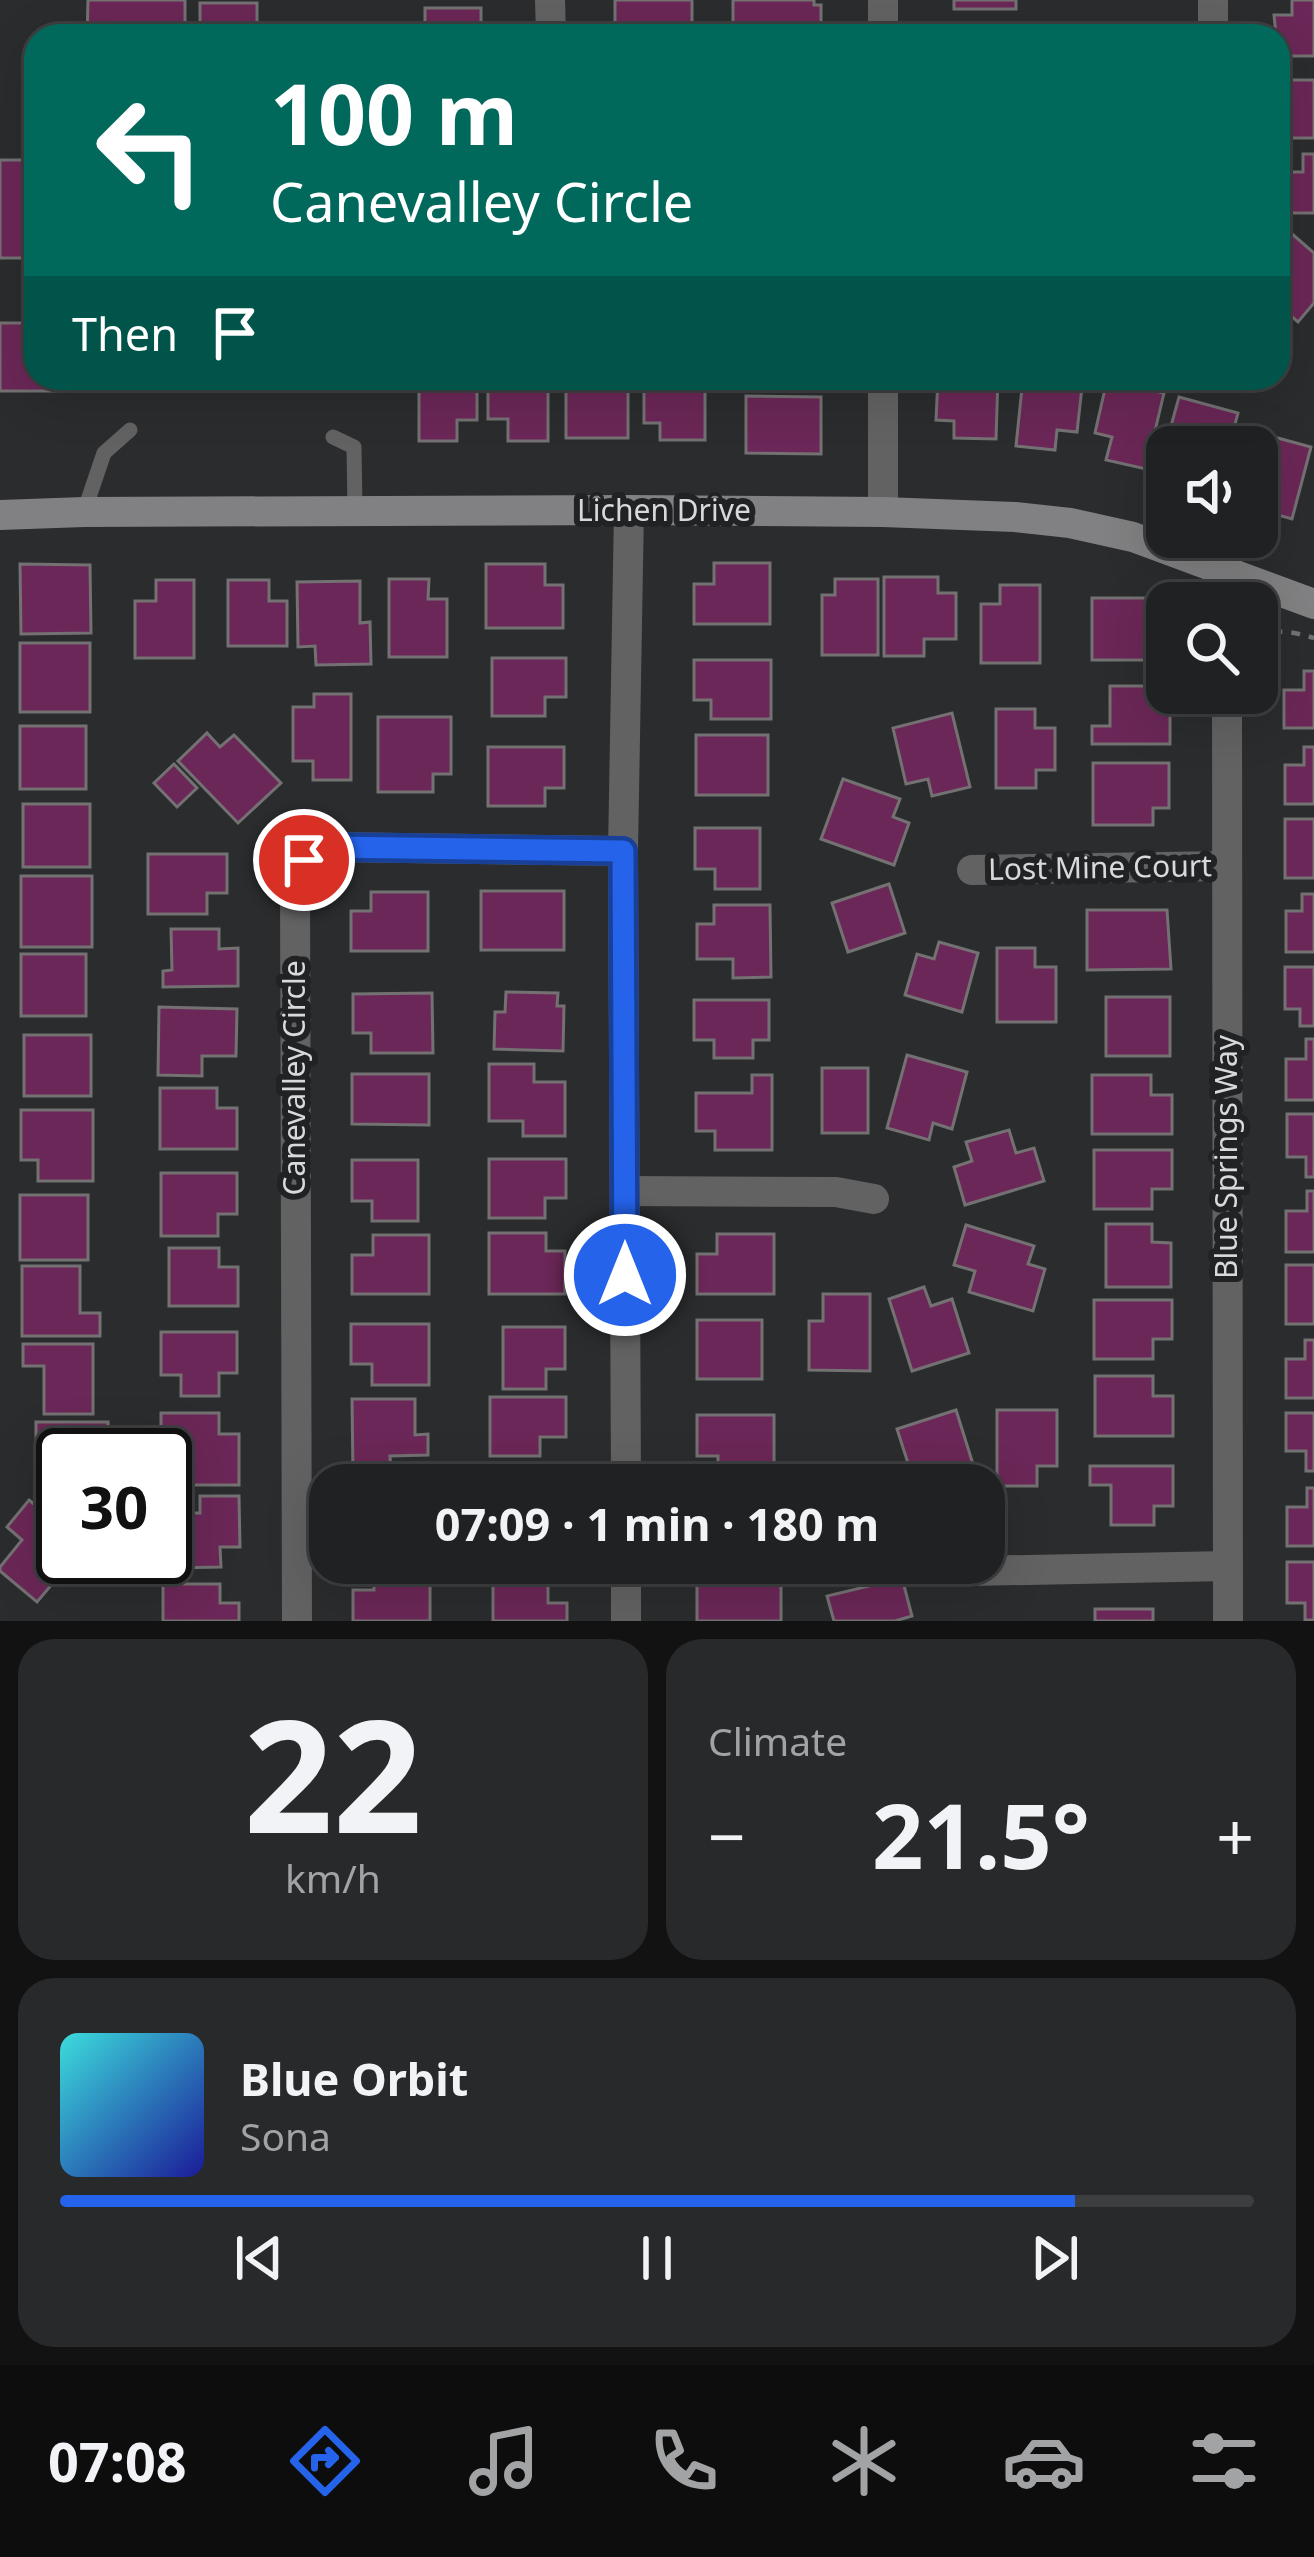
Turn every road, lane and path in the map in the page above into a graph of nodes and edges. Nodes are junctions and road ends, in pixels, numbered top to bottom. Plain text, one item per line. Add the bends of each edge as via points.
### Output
1 (884, 390) edge
2 (130, 430) dead end
3 (333, 437) dead end
4 (355, 510) junction
5 (629, 510) junction
6 (84, 512) junction
7 (883, 512) junction
8 (0, 514) edge
9 (1221, 582) edge
10 (1278, 597) edge
11 (1314, 604) edge
12 (1278, 632) edge
13 (1314, 638) edge
14 (1227, 714) edge
15 (623, 851) junction
16 (1227, 866) junction
17 (972, 870) dead end
18 (625, 1191) junction
19 (874, 1199) dead end
20 (626, 1464) edge
21 (1227, 1566) junction
22 (1005, 1570) edge
23 (626, 1584) edge
24 (297, 1621) edge
25 (626, 1621) edge
26 (1228, 1621) edge

1 - 7 street
2 - 6 lane via 104,453
3 - 4 lane via 354,447
4 - 5 street, Lichen Drive
4 - 6 street, Lichen Drive
5 - 7 street, Lichen Drive
5 - 15 street
6 - 8 street, Lichen Drive
7 - 9 street, Lichen Drive via 1102,529 1175,551
10 - 11 street, Lichen Drive
12 - 13 path
14 - 16 street, Blue Springs Way
15 - 18 street
15 - 24 street, Canevalley Circle via 332,847 304,860 295,884
16 - 17 street, Lost Mine Court
16 - 21 street, Blue Springs Way
18 - 19 street
18 - 20 street
21 - 22 street
21 - 26 street, Blue Springs Way
23 - 25 street

